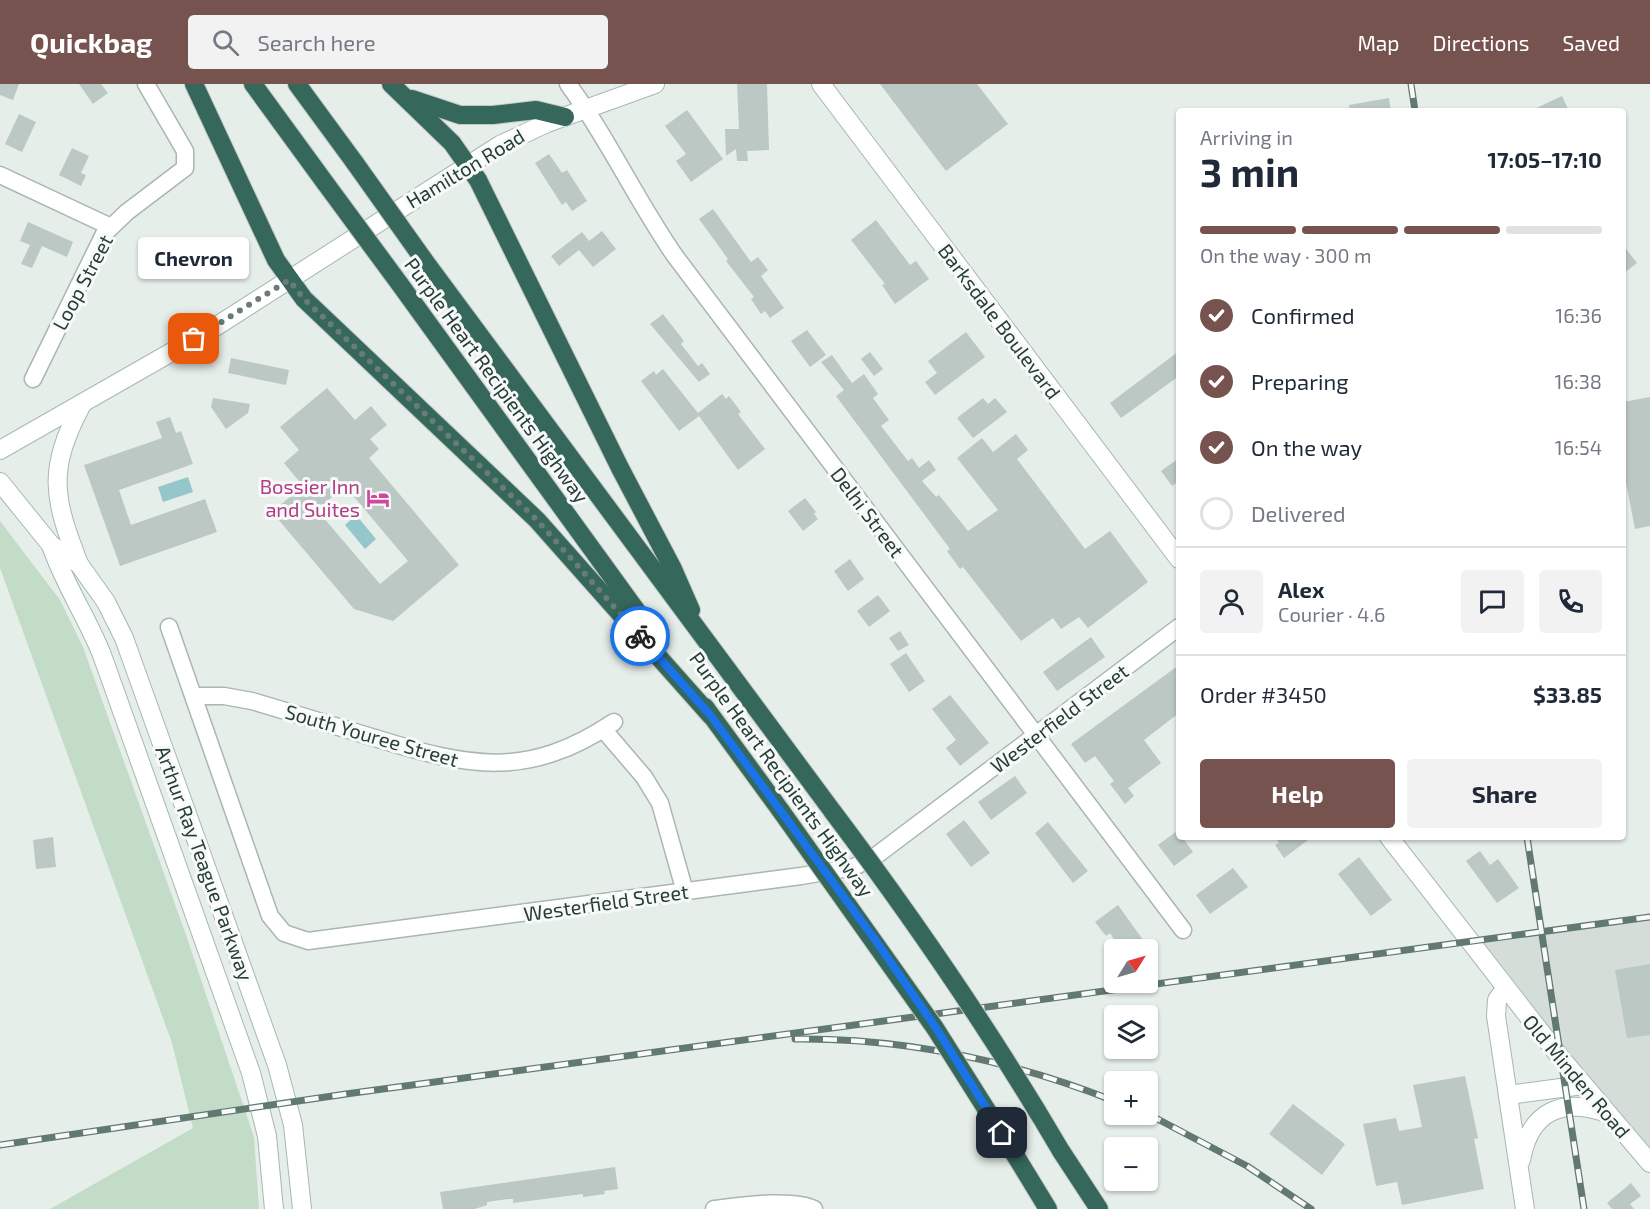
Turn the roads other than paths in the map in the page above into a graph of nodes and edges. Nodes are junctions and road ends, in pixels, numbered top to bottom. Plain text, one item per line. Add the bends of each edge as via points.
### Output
1 (146, 84) edge
2 (194, 84) edge
3 (253, 84) edge
4 (297, 84) edge
5 (568, 84) edge
6 (655, 84) edge
7 (821, 84) edge
8 (395, 87) edge
9 (586, 109) junction
10 (565, 117) junction
11 (468, 164) junction
12 (0, 175) edge
13 (111, 227) junction
14 (289, 280) junction
15 (33, 379) dead end
16 (82, 404) junction
17 (0, 450) edge
18 (0, 482) edge
19 (51, 545) junction
20 (1176, 555) edge
21 (79, 564) junction
22 (169, 627) dead end
23 (1176, 629) edge
24 (703, 639) junction
25 (194, 696) junction
26 (711, 716) junction
27 (1036, 735) junction
28 (1391, 840) edge
29 (685, 892) junction
30 (1183, 930) dead end
31 (1505, 988) junction
32 (1583, 1085) junction
33 (1508, 1095) junction
34 (1607, 1113) junction
35 (1061, 1151) junction
36 (1650, 1162) edge
37 (1024, 1170) junction
38 (1519, 1171) junction
39 (274, 1209) edge
40 (302, 1209) edge
41 (714, 1209) edge
42 (814, 1209) edge
43 (1040, 1209) edge
44 (1048, 1209) edge
45 (1089, 1209) edge
46 (1099, 1209) edge
47 (1525, 1209) edge

1 - 13 street, Loop Street via 185,151 186,163 181,173
2 - 14 highway
3 - 26 highway, Purple Heart Recipients Highway, bridge
4 - 24 highway, Purple Heart Recipients Highway, bridge
5 - 9 street, Delhi Street
6 - 9 street, Hamilton Road
7 - 20 street, Barksdale Boulevard
8 - 10 highway via 426,105 460,114 536,110
8 - 11 highway
9 - 10 street, Hamilton Road
9 - 27 street, Delhi Street via 675,256
10 - 11 street, Hamilton Road via 523,133
11 - 14 street, Hamilton Road
11 - 24 highway via 673,569
12 - 13 street
13 - 15 street, Loop Street via 95,249
14 - 16 street, Hamilton Road
14 - 26 highway via 311,306 537,520
16 - 17 street, Hamilton Road
16 - 21 street via 61,450 57,480 61,516
18 - 19 street, Arthur Ray Teague Parkway
19 - 21 street, Arthur Ray Teague Parkway
19 - 39 street, Arthur Ray Teague Parkway via 62,579 102,655 251,1073 267,1136
21 - 40 street, Arthur Ray Teague Parkway via 106,602 124,638 272,1049 293,1125
22 - 25 street, Westerfield Street
23 - 27 street, Westerfield Street
24 - 35 highway, Purple Heart Recipients Highway, bridge via 930,944
25 - 29 street, South Youree Street via 252,701 427,754 467,762 507,763 540,758 576,745 609,726 660,803
25 - 29 street, Westerfield Street via 270,915 278,928 291,937 315,941
26 - 37 highway, Purple Heart Recipients Highway, bridge via 929,1018
27 - 29 street, Westerfield Street via 860,865
27 - 30 street, Delhi Street
28 - 31 street
31 - 32 street, Old Minden Road
31 - 33 street via 1497,1000 1496,1016
32 - 33 street
32 - 34 street, Old Minden Road
33 - 38 street
34 - 36 street, Old Minden Road
34 - 38 street via 1578,1106 1552,1110 1529,1134
35 - 45 highway, Purple Heart Recipients Highway
35 - 46 highway
37 - 43 highway
37 - 44 highway, Purple Heart Recipients Highway
38 - 47 street
41 - 42 street via 783,1205

